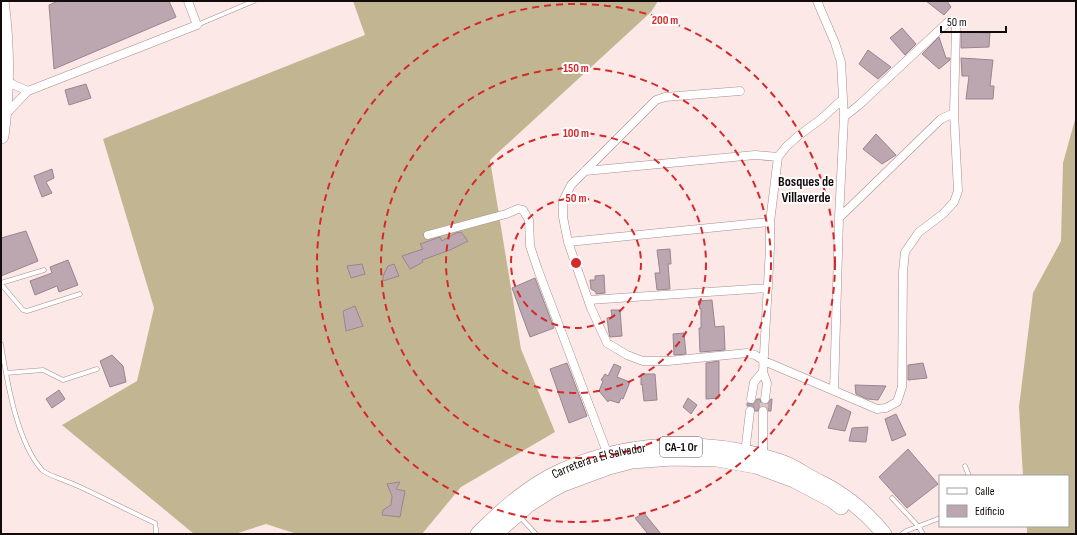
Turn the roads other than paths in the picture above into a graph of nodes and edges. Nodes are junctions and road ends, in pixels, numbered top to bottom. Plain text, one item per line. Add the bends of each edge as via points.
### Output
1 (1, 1) edge
2 (188, 1) edge
3 (254, 1) edge
4 (817, 1) edge
5 (197, 25) junction
6 (6, 77) junction
7 (28, 91) junction
8 (740, 91) dead end
9 (843, 99) junction
10 (954, 113) junction
11 (3, 116) junction
12 (844, 117) junction
13 (1, 136) edge
14 (778, 157) junction
15 (585, 171) junction
16 (839, 218) junction
17 (770, 222) junction
18 (428, 235) dead end
19 (568, 242) junction
20 (44, 270) dead end
21 (1, 283) edge
22 (768, 288) junction
23 (80, 294) dead end
24 (588, 300) junction
25 (1, 344) edge
26 (764, 361) junction
27 (97, 368) dead end
28 (763, 372) junction
29 (6, 373) junction
30 (834, 391) junction
31 (751, 399) dead end
32 (765, 399) tunnel mouth
33 (750, 411) dead end
34 (764, 411) tunnel mouth
35 (744, 453) junction
36 (608, 455) junction
37 (763, 456) junction
38 (965, 466) dead end
39 (969, 475) edge
40 (892, 498) dead end
41 (517, 514) junction
42 (939, 518) edge
43 (919, 527) junction
44 (156, 534) edge
45 (478, 534) edge
46 (495, 534) edge
47 (536, 534) edge
48 (872, 534) edge
49 (884, 534) edge
50 (902, 534) edge
51 (923, 534) edge

1 - 6 highway
2 - 5 street
3 - 5 lane
4 - 9 street via 841,62
5 - 7 street
6 - 7 street via 12,84
6 - 11 highway
7 - 11 street
8 - 15 street via 665,97 656,100
9 - 12 street
9 - 14 street via 798,136
10 - 12 street via 956,25 949,21
10 - 16 street via 941,119
10 - 30 street via 958,191 954,202 944,214 919,232 905,252 902,387 897,402 886,408 877,409
11 - 13 highway
12 - 16 street
14 - 15 street via 755,155
14 - 17 street
15 - 19 street via 571,185 563,201
16 - 30 street
17 - 19 street
17 - 22 street
18 - 36 street via 518,209 523,210 529,220 532,252
19 - 24 street
20 - 21 lane
21 - 23 lane via 23,310 27,311
22 - 24 street
22 - 26 street
24 - 26 street via 607,343 643,361 747,353
25 - 29 lane
26 - 28 street
26 - 30 street
27 - 29 lane via 63,380 43,370
28 - 31 street via 754,382
28 - 32 street via 767,383
29 - 44 lane via 24,440 43,471 78,485 155,523
33 - 35 street
34 - 37 street
35 - 36 highway, Carretera a El Salvador / CA-1 Or via 714,448 681,447 641,449
35 - 37 highway, Carretera a El Salvador / CA-1 Or
36 - 45 highway, Carretera a El Salvador / CA-1 Or via 550,477 520,496
37 - 49 highway, Carretera a El Salvador / CA-1 Or via 790,466 836,491
38 - 39 lane
40 - 43 lane
41 - 46 highway, Carretera a El Salvador / CA-1 Or
41 - 47 lane
41 - 48 highway, Carretera a El Salvador / CA-1 Or via 550,490 609,467 643,460 703,458 756,466 794,480 832,500
42 - 43 lane
43 - 50 lane
43 - 51 lane

